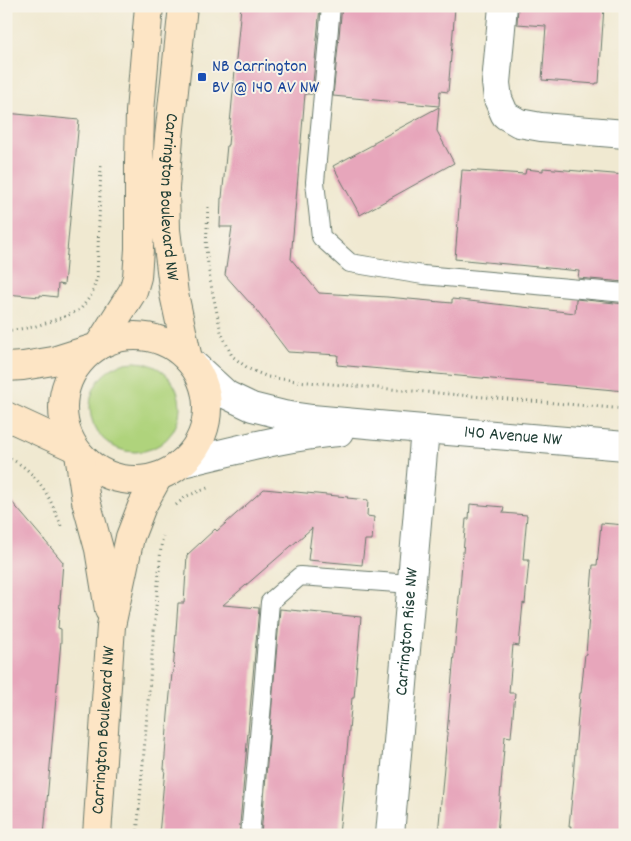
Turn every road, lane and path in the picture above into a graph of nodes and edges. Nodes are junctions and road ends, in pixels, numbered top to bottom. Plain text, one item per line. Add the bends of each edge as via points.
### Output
1 (150, 6) edge
2 (183, 6) edge
3 (331, 6) edge
4 (503, 6) edge
5 (625, 134) edge
6 (101, 166) dead end
7 (208, 207) dead end
8 (625, 293) edge
9 (6, 331) edge
10 (96, 347) junction
11 (190, 361) junction
12 (6, 367) edge
13 (260, 374) junction
14 (252, 407) junction
15 (625, 409) edge
16 (6, 416) edge
17 (413, 428) junction
18 (625, 446) edge
19 (76, 450) junction
20 (182, 463) junction
21 (158, 477) junction
22 (211, 487) dead end
23 (174, 506) dead end
24 (163, 535) dead end
25 (412, 584) junction
26 (111, 626) junction
27 (97, 835) edge
28 (137, 835) edge
29 (250, 835) edge
30 (390, 835) edge

1 - 10 street, Carrington Boulevard NW via 140,112 138,277 133,291
2 - 11 street, Carrington Boulevard NW via 165,188 166,230 174,294
3 - 8 lane via 315,182 321,237 350,263 423,275
4 - 5 street via 496,83 505,115 519,123 541,127
6 - 9 path via 97,277 92,294 80,310 33,327
7 - 13 path via 206,248 220,332 232,356
10 - 11 street, 140 Avenue NW via 122,336 146,336 169,344
10 - 12 street, 140 Avenue NW via 53,361
10 - 19 street, 140 Avenue NW via 72,370 63,398 64,427
11 - 14 street, 140 Avenue NW via 228,395
11 - 20 street, 140 Avenue NW via 205,388 207,416 199,442
13 - 14 path
13 - 15 path via 296,380
14 - 17 street, 140 Avenue NW via 312,419
16 - 19 street, 140 Avenue NW
17 - 18 street, 140 Avenue NW
17 - 20 street, 140 Avenue NW via 318,434
17 - 25 street, Carrington Rise NW
19 - 21 street, 140 Avenue NW via 107,476 133,481
19 - 26 street, Carrington Boulevard NW via 99,549
20 - 21 street, 140 Avenue NW
21 - 26 street, Carrington Boulevard NW via 130,537
22 - 23 path via 187,496
24 - 28 path
25 - 29 lane via 300,576 270,602
25 - 30 street, Carrington Rise NW
26 - 27 street, Carrington Boulevard NW

